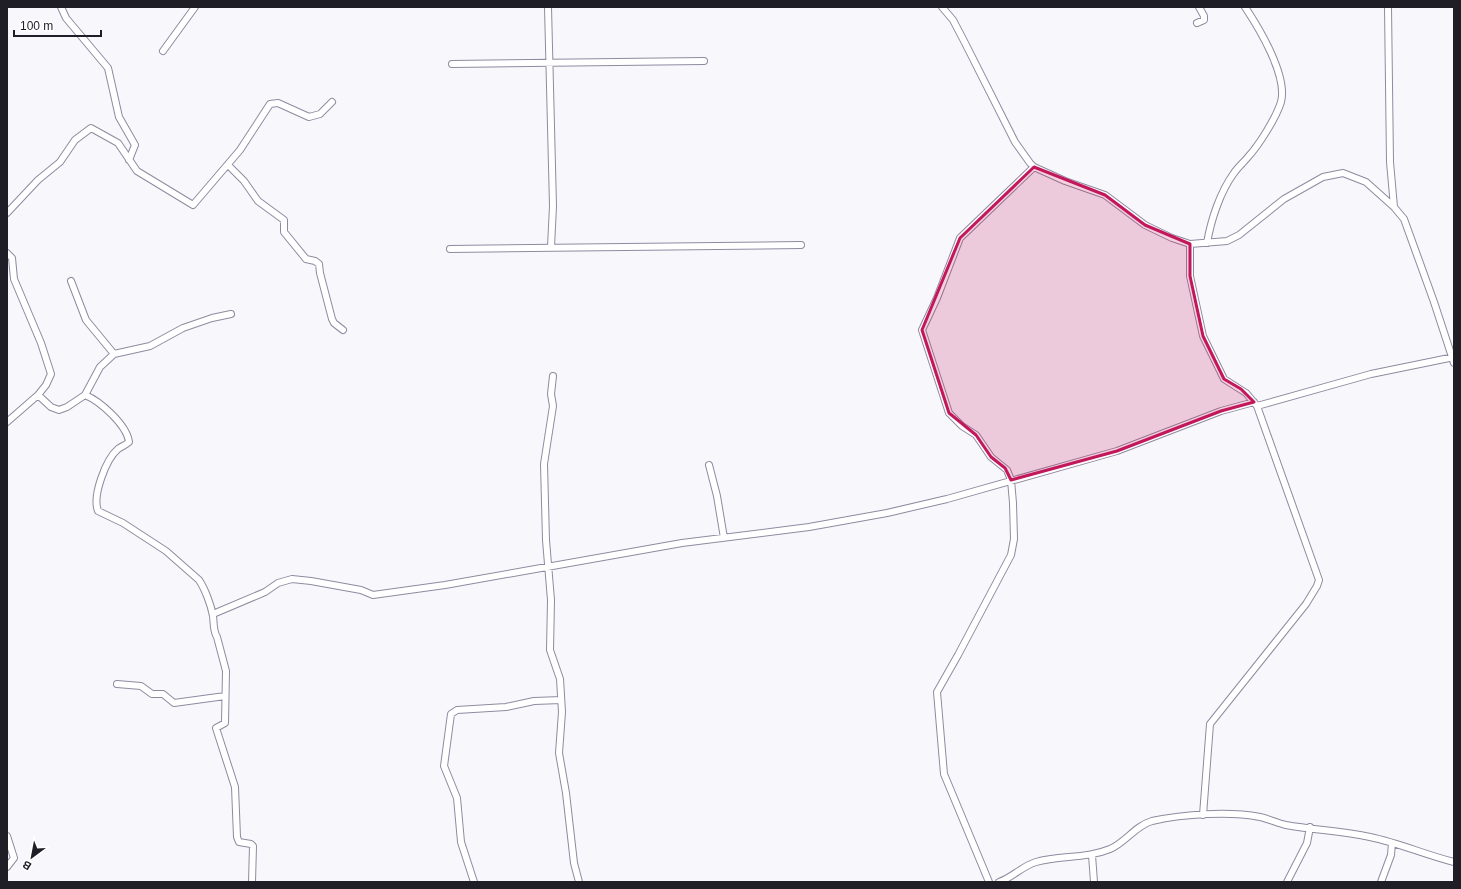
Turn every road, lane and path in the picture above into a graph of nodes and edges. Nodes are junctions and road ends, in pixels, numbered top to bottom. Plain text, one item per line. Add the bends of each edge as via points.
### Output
1 (61, 7) edge
2 (195, 7) edge
3 (548, 7) edge
4 (942, 7) edge
5 (1199, 7) edge
6 (1245, 7) edge
7 (1388, 7) edge
8 (1197, 23) dead end
9 (163, 51) dead end
10 (704, 61) dead end
11 (549, 63) junction
12 (452, 64) dead end
13 (332, 102) dead end
14 (129, 160) junction
15 (228, 164) junction
16 (1034, 167) junction
17 (1394, 207) junction
18 (7, 213) edge
19 (1207, 243) junction
20 (1190, 244) junction
21 (801, 245) dead end
22 (551, 247) junction
23 (450, 249) dead end
24 (7, 253) edge
25 (71, 281) dead end
26 (230, 314) dead end
27 (343, 330) dead end
28 (114, 354) junction
29 (1453, 359) edge
30 (553, 376) dead end
31 (38, 395) junction
32 (85, 395) junction
33 (1255, 404) junction
34 (7, 422) edge
35 (709, 464) dead end
36 (1011, 480) junction
37 (724, 538) junction
38 (549, 567) junction
39 (213, 614) junction
40 (116, 684) dead end
41 (226, 696) junction
42 (562, 700) junction
43 (1203, 815) junction
44 (1310, 827) junction
45 (7, 836) edge
46 (1392, 843) junction
47 (1092, 855) junction
48 (1454, 862) edge
49 (7, 866) edge
50 (252, 882) edge
51 (474, 882) edge
52 (579, 882) edge
53 (989, 882) edge
54 (999, 882) edge
55 (1094, 882) edge
56 (1287, 882) edge
57 (1381, 882) edge

1 - 14 street via 66,18 110,71 119,117 134,145
2 - 9 street
3 - 11 street
4 - 16 street via 953,20 1015,142
5 - 8 street via 1204,20
6 - 19 street via 1261,31 1276,67 1281,102 1260,140 1234,172 1227,185 1210,227
7 - 17 street via 1390,162
10 - 11 street
11 - 12 street
11 - 22 street
13 - 15 street via 320,114 309,117 272,102
14 - 15 street via 137,171 193,205
14 - 18 street via 118,142 91,128 75,140 60,162 38,180
15 - 27 street via 258,201 284,220 284,232 303,256 319,264 332,319
16 - 20 street via 1105,195 1145,225
16 - 36 street via 960,238 922,330 949,413 976,435 991,458 1005,468
17 - 19 street via 1366,182 1351,175 1338,173 1323,177 1294,192 1233,238 1221,243
17 - 29 street via 1407,225
19 - 20 street
20 - 33 street via 1190,276 1203,336 1224,379 1241,389
21 - 22 street
22 - 23 street
24 - 31 street via 13,260 17,288 42,343 50,370 50,379
25 - 28 street via 86,320
26 - 28 street via 183,328 150,346
28 - 32 street via 100,367
29 - 33 street via 1371,374
30 - 38 street via 553,406 544,464
31 - 32 street via 51,407 59,410
31 - 34 street
32 - 39 street via 113,415 129,440 128,444 117,451 103,473 97,500 98,511 147,538 195,576 202,584
33 - 36 street via 1214,413 1117,451
33 - 43 street via 1317,574 1318,583 1306,604 1210,724
35 - 37 street
36 - 37 street via 887,514
36 - 53 street via 1014,539 1011,555 937,692 944,774
37 - 38 street
38 - 39 street via 445,586 373,595 361,590 292,579 278,583 265,592
38 - 42 street via 550,650 560,678
39 - 41 street via 215,634 226,671
40 - 41 street via 141,686 152,694 163,694 174,703
41 - 50 street via 225,723 216,728 235,788 237,837 239,842 253,846
42 - 51 street via 534,701 506,708 456,710 451,714 444,766 457,798 461,842
42 - 52 street via 559,754
43 - 44 street via 1241,814 1262,817 1285,825
43 - 47 street via 1152,822 1138,827 1118,845
44 - 46 street
44 - 56 street via 1307,843
45 - 49 street via 14,858
46 - 48 street
46 - 57 street via 1391,855
47 - 54 street via 1036,862
47 - 55 street

